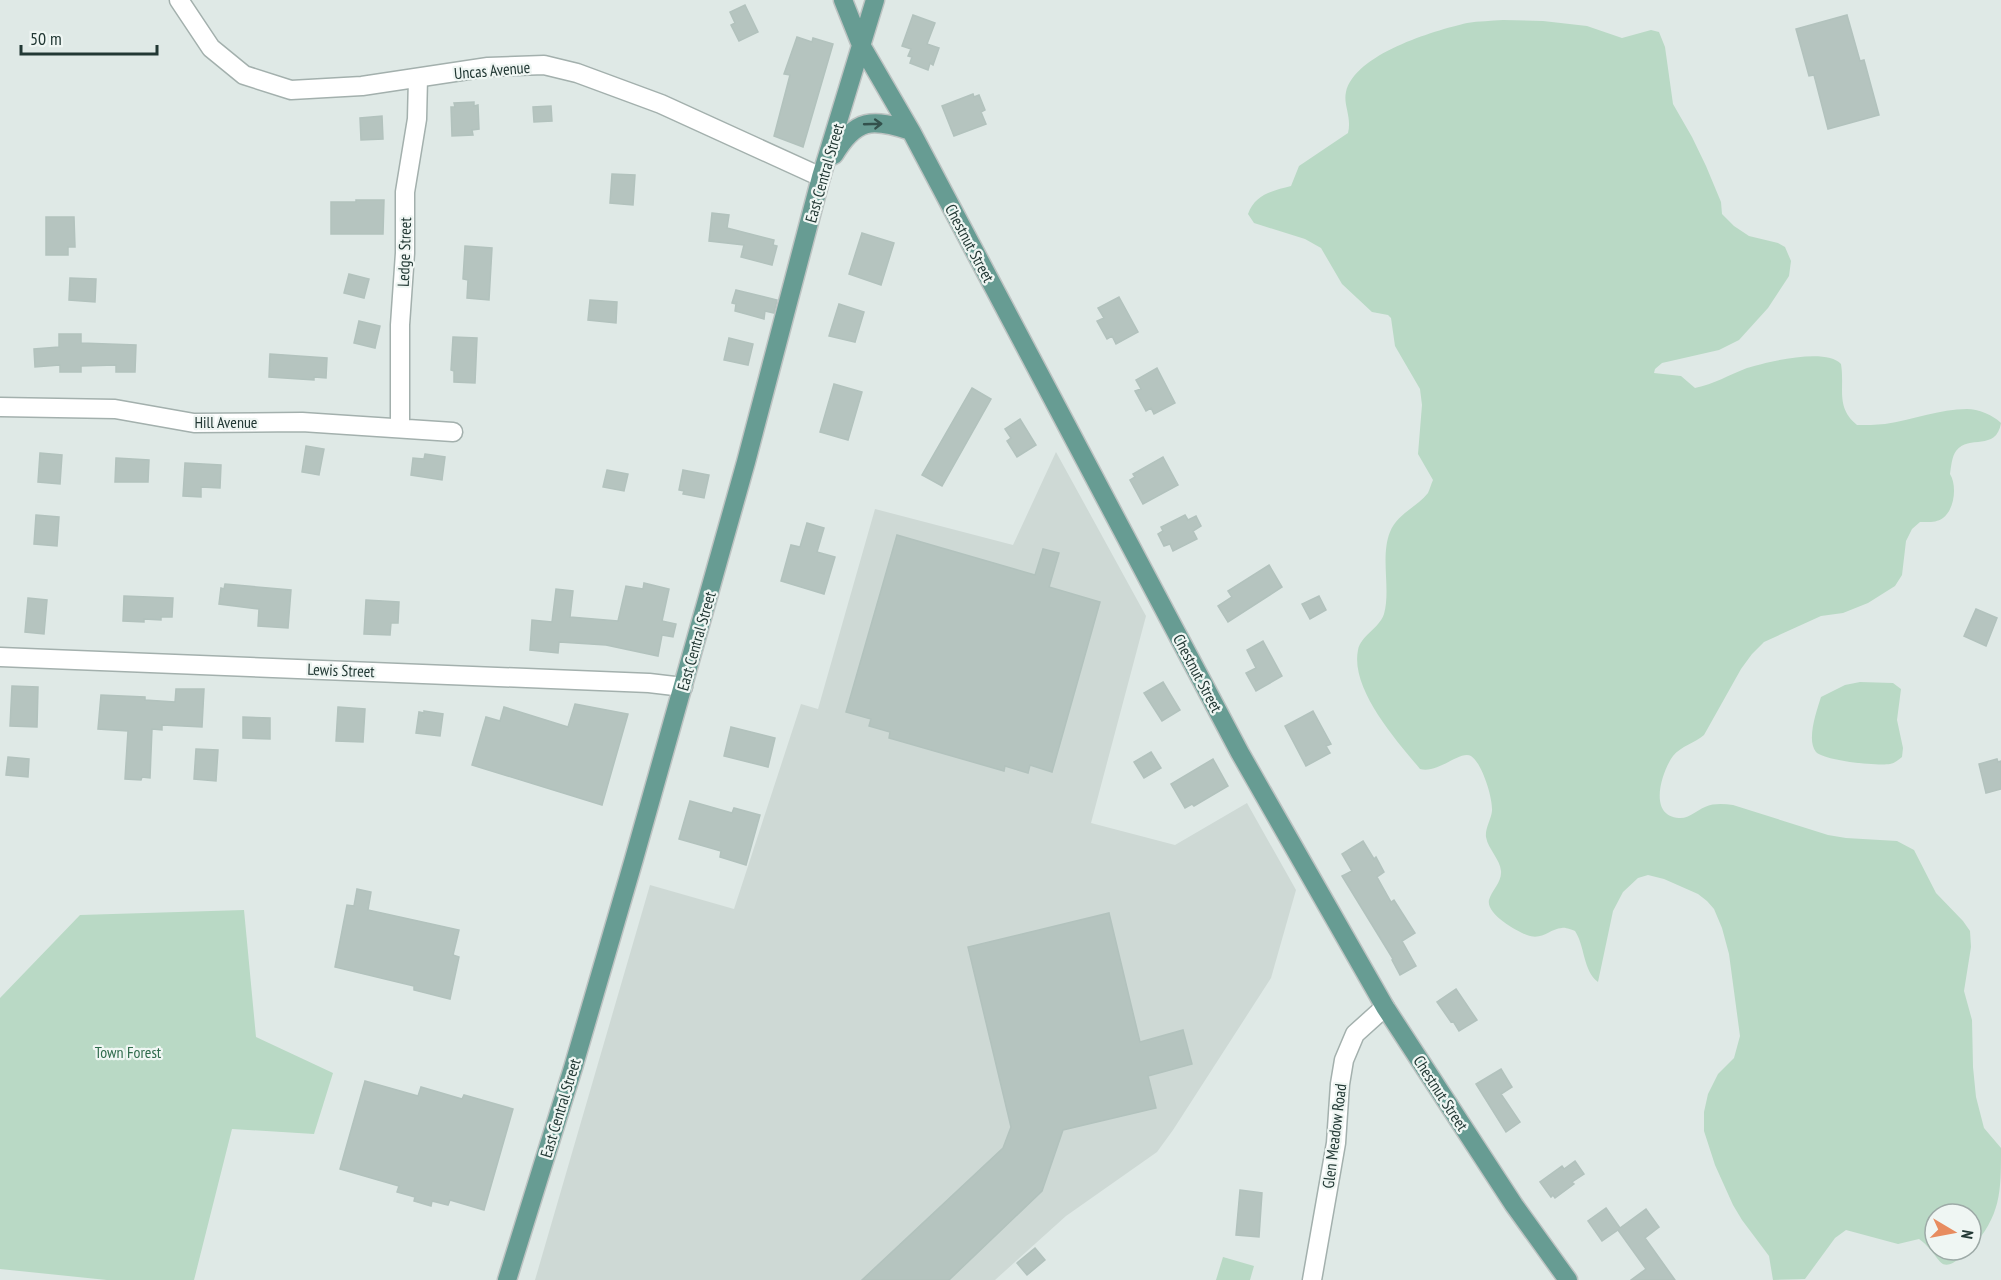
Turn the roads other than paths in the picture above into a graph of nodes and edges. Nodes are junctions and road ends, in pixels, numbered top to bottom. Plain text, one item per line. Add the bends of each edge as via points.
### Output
1 (178, 0) edge
2 (843, 0) edge
3 (874, 0) edge
4 (861, 45) junction
5 (418, 78) junction
6 (911, 131) junction
7 (821, 177) junction
8 (0, 407) edge
9 (400, 427) junction
10 (453, 432) dead end
11 (0, 657) edge
12 (682, 687) junction
13 (1384, 1007) junction
14 (507, 1280) edge
15 (1312, 1280) edge
16 (1568, 1280) edge

1 - 5 street, Uncas Avenue via 212,48 244,75 291,90
2 - 4 main road, Chestnut Street
3 - 4 main road, East Central Street
4 - 6 main road, Chestnut Street
4 - 7 main road, East Central Street
5 - 7 street, Uncas Avenue via 488,67 544,65 661,104
5 - 9 street, Ledge Street via 417,119 405,192
7 -> 6 main road via 845,135 862,125 893,125
6 - 13 main road, Chestnut Street via 1240,753
7 - 12 main road, East Central Street
8 - 9 street, Hill Avenue via 116,409 194,423 302,422
9 - 10 street, Hill Avenue
11 - 12 street, Lewis Street
12 - 14 main road, East Central Street via 573,1068
13 - 15 street, Glen Meadow Road via 1355,1034 1344,1060 1336,1143
13 - 16 main road, Chestnut Street

